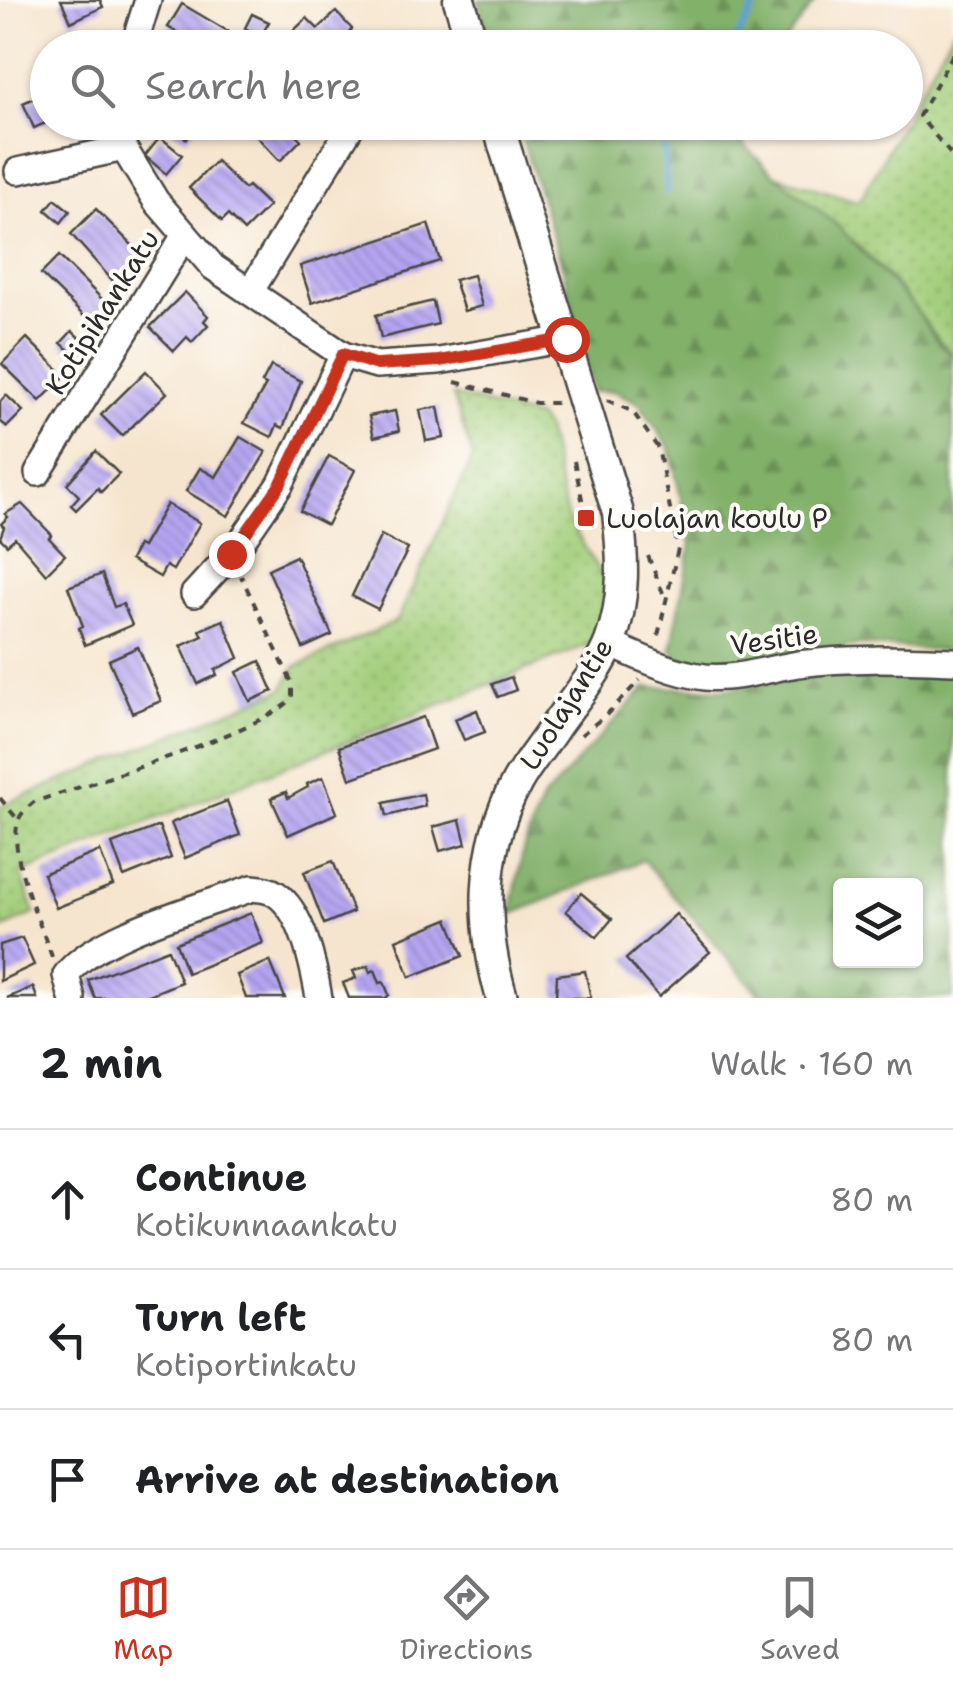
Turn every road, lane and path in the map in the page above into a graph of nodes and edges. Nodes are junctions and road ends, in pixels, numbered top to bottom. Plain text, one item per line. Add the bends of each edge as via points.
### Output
1 (148, 0) edge
2 (458, 0) edge
3 (139, 30) edge
4 (468, 30) edge
5 (953, 54) edge
6 (923, 109) edge
7 (923, 121) edge
8 (95, 140) edge
9 (120, 140) edge
10 (343, 140) edge
11 (503, 140) edge
12 (953, 157) edge
13 (18, 171) dead end
14 (185, 235) junction
15 (250, 292) junction
16 (566, 339) junction
17 (343, 354) junction
18 (454, 382) dead end
19 (585, 402) junction
20 (38, 472) dead end
21 (231, 554) junction
22 (194, 594) dead end
23 (610, 644) junction
24 (953, 661) edge
25 (0, 798) edge
26 (18, 820) junction
27 (69, 987) edge
28 (319, 998) edge
29 (502, 998) edge

1 - 3 street
2 - 4 main road
5 - 6 path
7 - 12 path
8 - 13 street
9 - 14 street
10 - 15 street
11 - 16 main road, Luolajantie
14 - 15 street via 212,267
14 - 20 street, Kotipihankatu
15 - 17 street
16 - 17 street via 439,361 377,365
16 - 19 main road, Luolajantie
17 - 21 street via 280,485
18 - 19 path via 536,403
19 - 23 main road, Luolajantie via 622,547 624,578
21 - 22 street
21 - 26 path via 292,683 288,704 172,755 34,802
23 - 24 street, Vesitie via 704,677 862,658
23 - 29 main road, Luolajantie via 504,811 491,855 487,940
25 - 26 path
26 - 27 path via 16,849 52,958
27 - 28 street via 76,960 102,945 252,888 272,891 289,905

